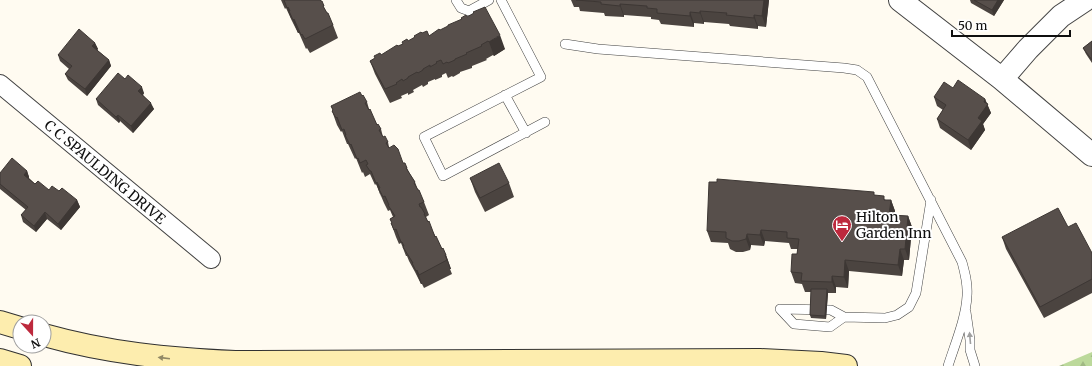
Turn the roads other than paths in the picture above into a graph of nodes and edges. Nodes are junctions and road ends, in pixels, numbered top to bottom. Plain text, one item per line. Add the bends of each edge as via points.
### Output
1 (456, 0) edge
2 (489, 0) edge
3 (501, 0) edge
4 (900, 0) edge
5 (1085, 0) edge
6 (565, 44) dead end
7 (1002, 79) junction
8 (0, 84) edge
9 (505, 95) junction
10 (545, 122) dead end
11 (526, 133) junction
12 (1092, 154) edge
13 (931, 200) junction
14 (211, 259) dead end
15 (966, 309) junction
16 (844, 318) junction
17 (0, 322) edge
18 (12, 326) edge
19 (52, 338) edge
20 (0, 360) edge
21 (325, 364) edge
22 (20, 366) edge
23 (846, 366) edge
24 (948, 366) edge
25 (975, 366) edge

1 - 2 lane via 461,8 469,11
3 - 9 lane via 540,77
4 - 7 street
5 - 7 street via 1061,16
6 - 13 lane via 598,49 857,70 867,77 875,90
7 - 12 street
8 - 14 street, C C SPAULDING DRIVE
9 - 11 lane
9 - 11 lane via 424,137 443,176
10 - 11 lane
13 - 15 lane via 962,262 966,279
13 - 16 lane via 916,293 909,306 897,315 885,318
15 - 24 lane
25 -> 15 lane via 970,350
16 - 16 lane via 832,310 780,309 794,324 830,327
17 - 18 main road
21 -> 19 main road via 184,360 81,346
20 - 22 main road
21 - 23 main road via 760,360

